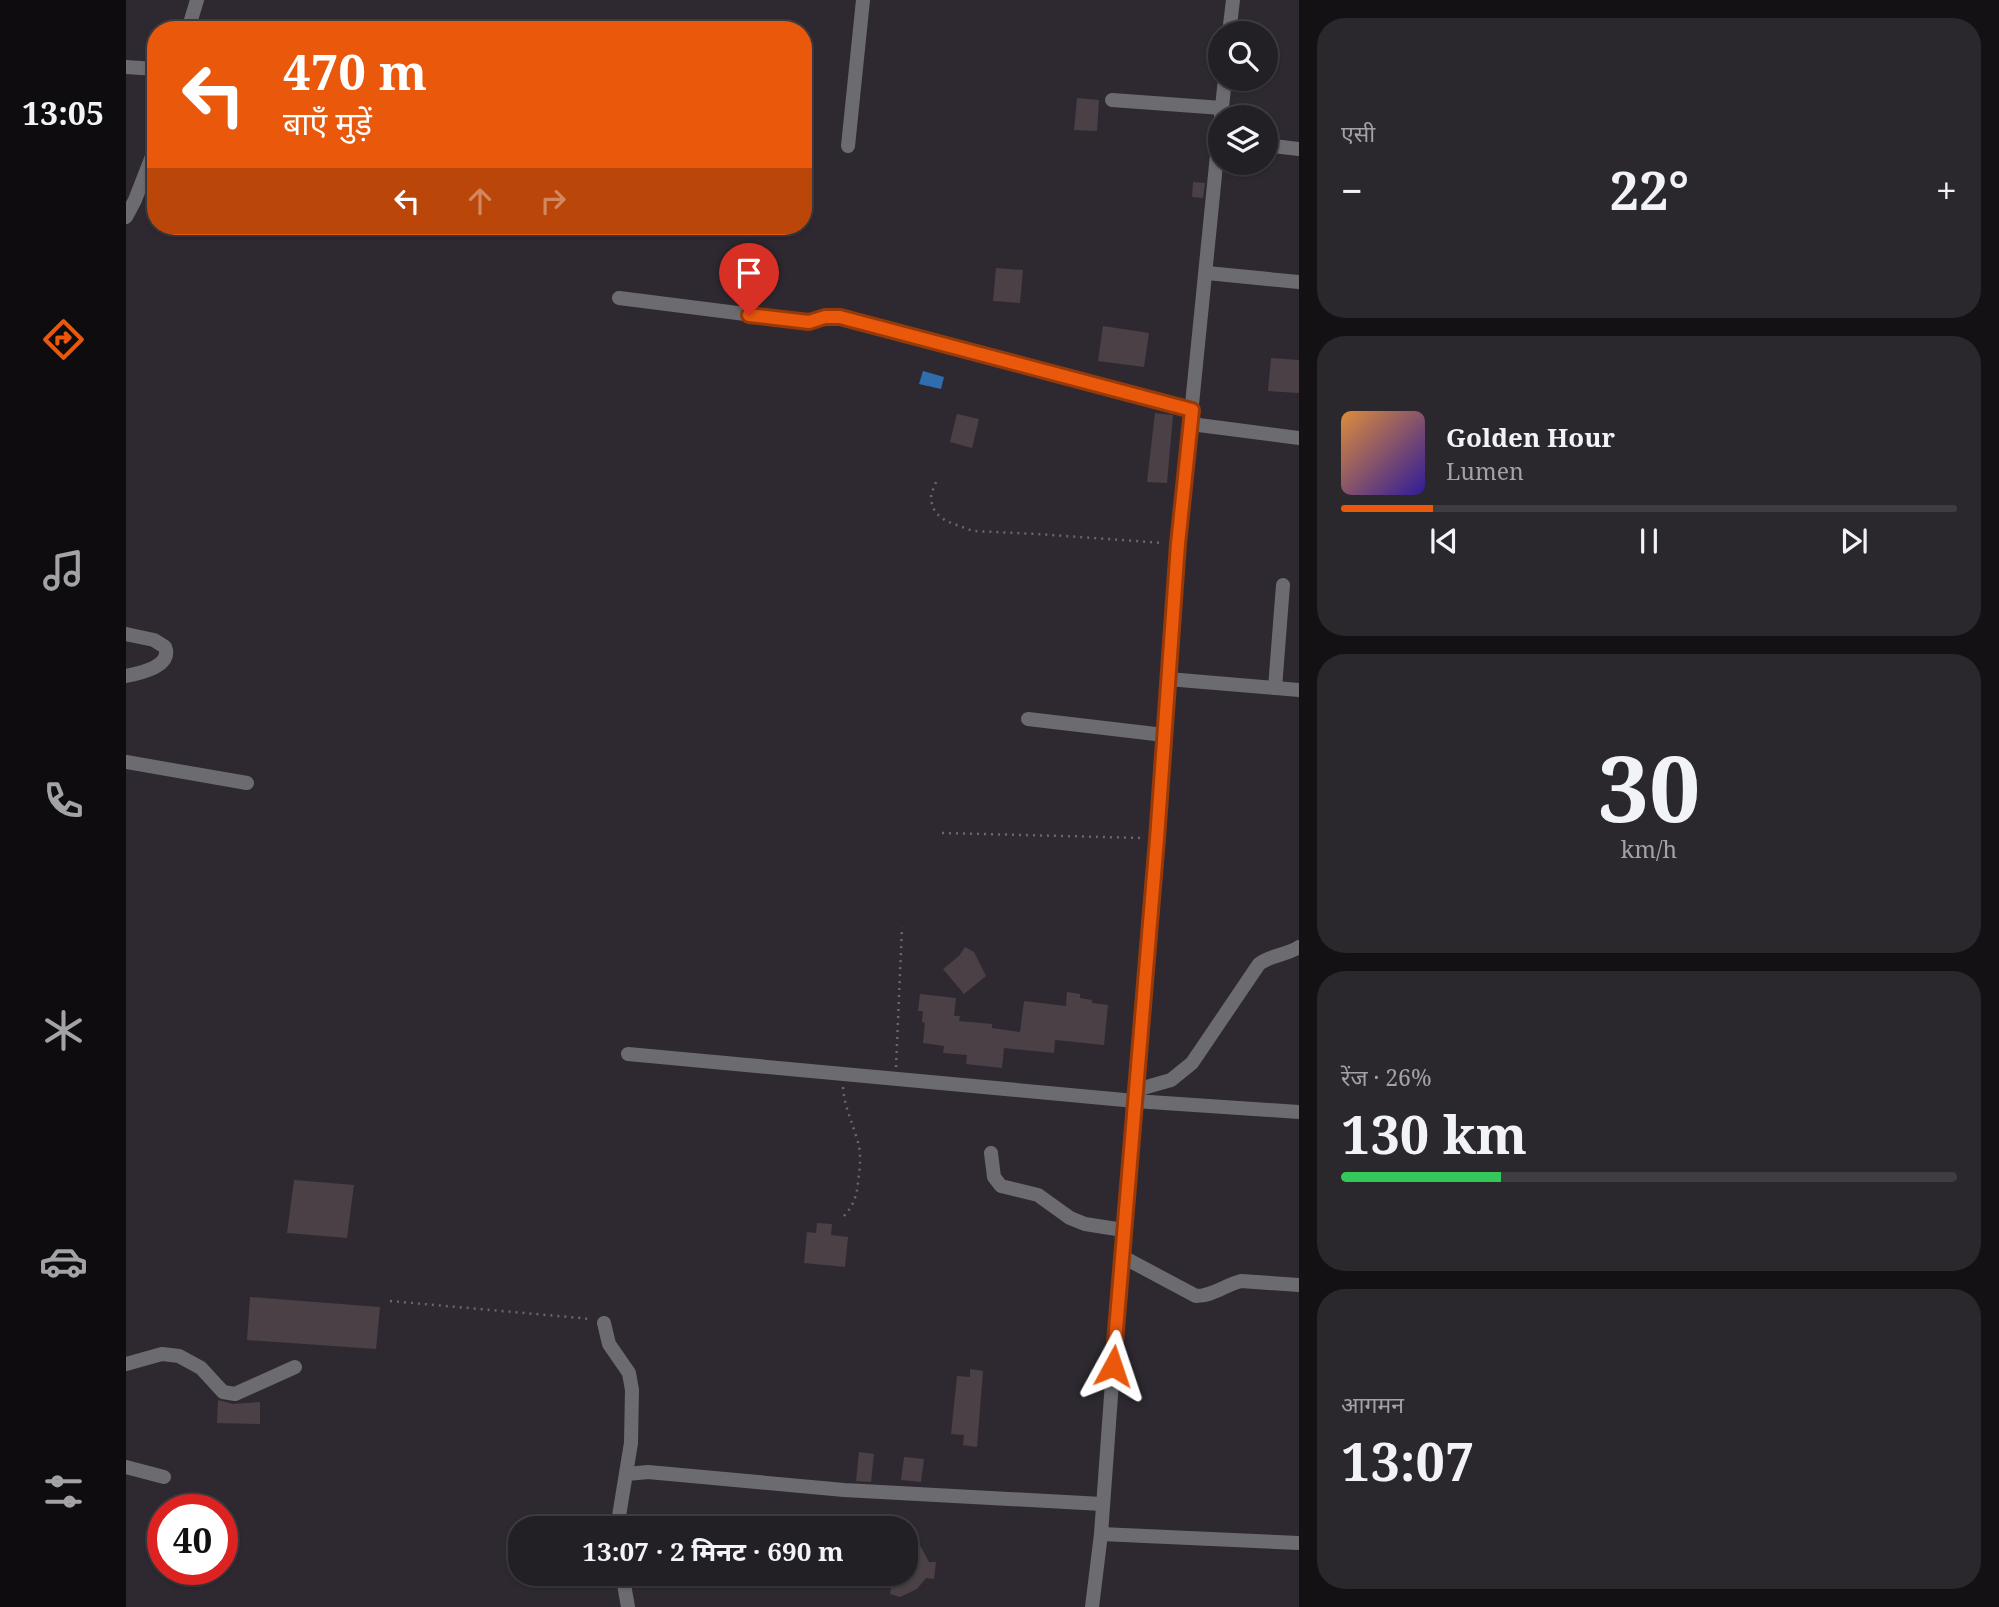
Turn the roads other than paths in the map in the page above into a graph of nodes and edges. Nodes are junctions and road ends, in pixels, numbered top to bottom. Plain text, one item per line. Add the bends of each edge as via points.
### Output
1 (197, 0) edge
2 (863, 0) edge
3 (1233, 0) edge
4 (191, 21) edge
5 (1230, 21) edge
6 (126, 67) edge
7 (147, 68) edge
8 (1112, 100) dead end
9 (1208, 111) edge
10 (848, 146) dead end
11 (1278, 147) edge
12 (1299, 149) edge
13 (147, 171) edge
14 (1216, 175) edge
15 (126, 217) edge
16 (1207, 273) junction
17 (1299, 282) edge
18 (619, 298) dead end
19 (1191, 417) junction
20 (1299, 438) edge
21 (1283, 585) dead end
22 (126, 634) edge
23 (126, 676) edge
24 (1168, 679) junction
25 (1275, 688) junction
26 (1299, 690) edge
27 (1028, 719) dead end
28 (1164, 735) junction
29 (126, 762) edge
30 (247, 783) dead end
31 (1299, 947) edge
32 (628, 1054) dead end
33 (1136, 1096) junction
34 (1299, 1112) edge
35 (991, 1153) dead end
36 (1123, 1230) junction
37 (1121, 1256) junction
38 (1299, 1285) edge
39 (604, 1323) road end
40 (126, 1364) edge
41 (295, 1367) dead end
42 (126, 1467) edge
43 (627, 1474) junction
44 (164, 1477) dead end
45 (1102, 1504) junction
46 (619, 1516) edge
47 (1101, 1534) junction
48 (1299, 1543) edge
49 (624, 1586) edge
50 (628, 1607) edge
51 (1093, 1607) edge

1 - 4 street
2 - 10 street
3 - 5 street
6 - 7 street
8 - 9 street
11 - 12 street
13 - 15 street
14 - 16 street
16 - 17 street
16 - 19 street
18 - 19 street via 809,322 840,317
19 - 20 street
19 - 24 street
21 - 25 street
22 - 23 street via 154,640 167,653 159,665
24 - 25 street
24 - 28 street
25 - 26 street
27 - 28 street
28 - 33 street
29 - 30 street
31 - 33 street via 1259,964 1183,1072
32 - 33 street
33 - 34 street
33 - 36 street
35 - 36 street via 994,1177 1001,1186 1038,1195 1085,1224
36 - 37 street
37 - 38 street via 1196,1296 1241,1281
37 - 45 street
39 - 43 street via 609,1344 631,1382
40 - 41 street via 163,1354 179,1356 201,1368 223,1392 235,1395
42 - 44 street
43 - 45 street
43 - 46 street
45 - 47 street
47 - 48 street
47 - 51 street
49 - 50 street

